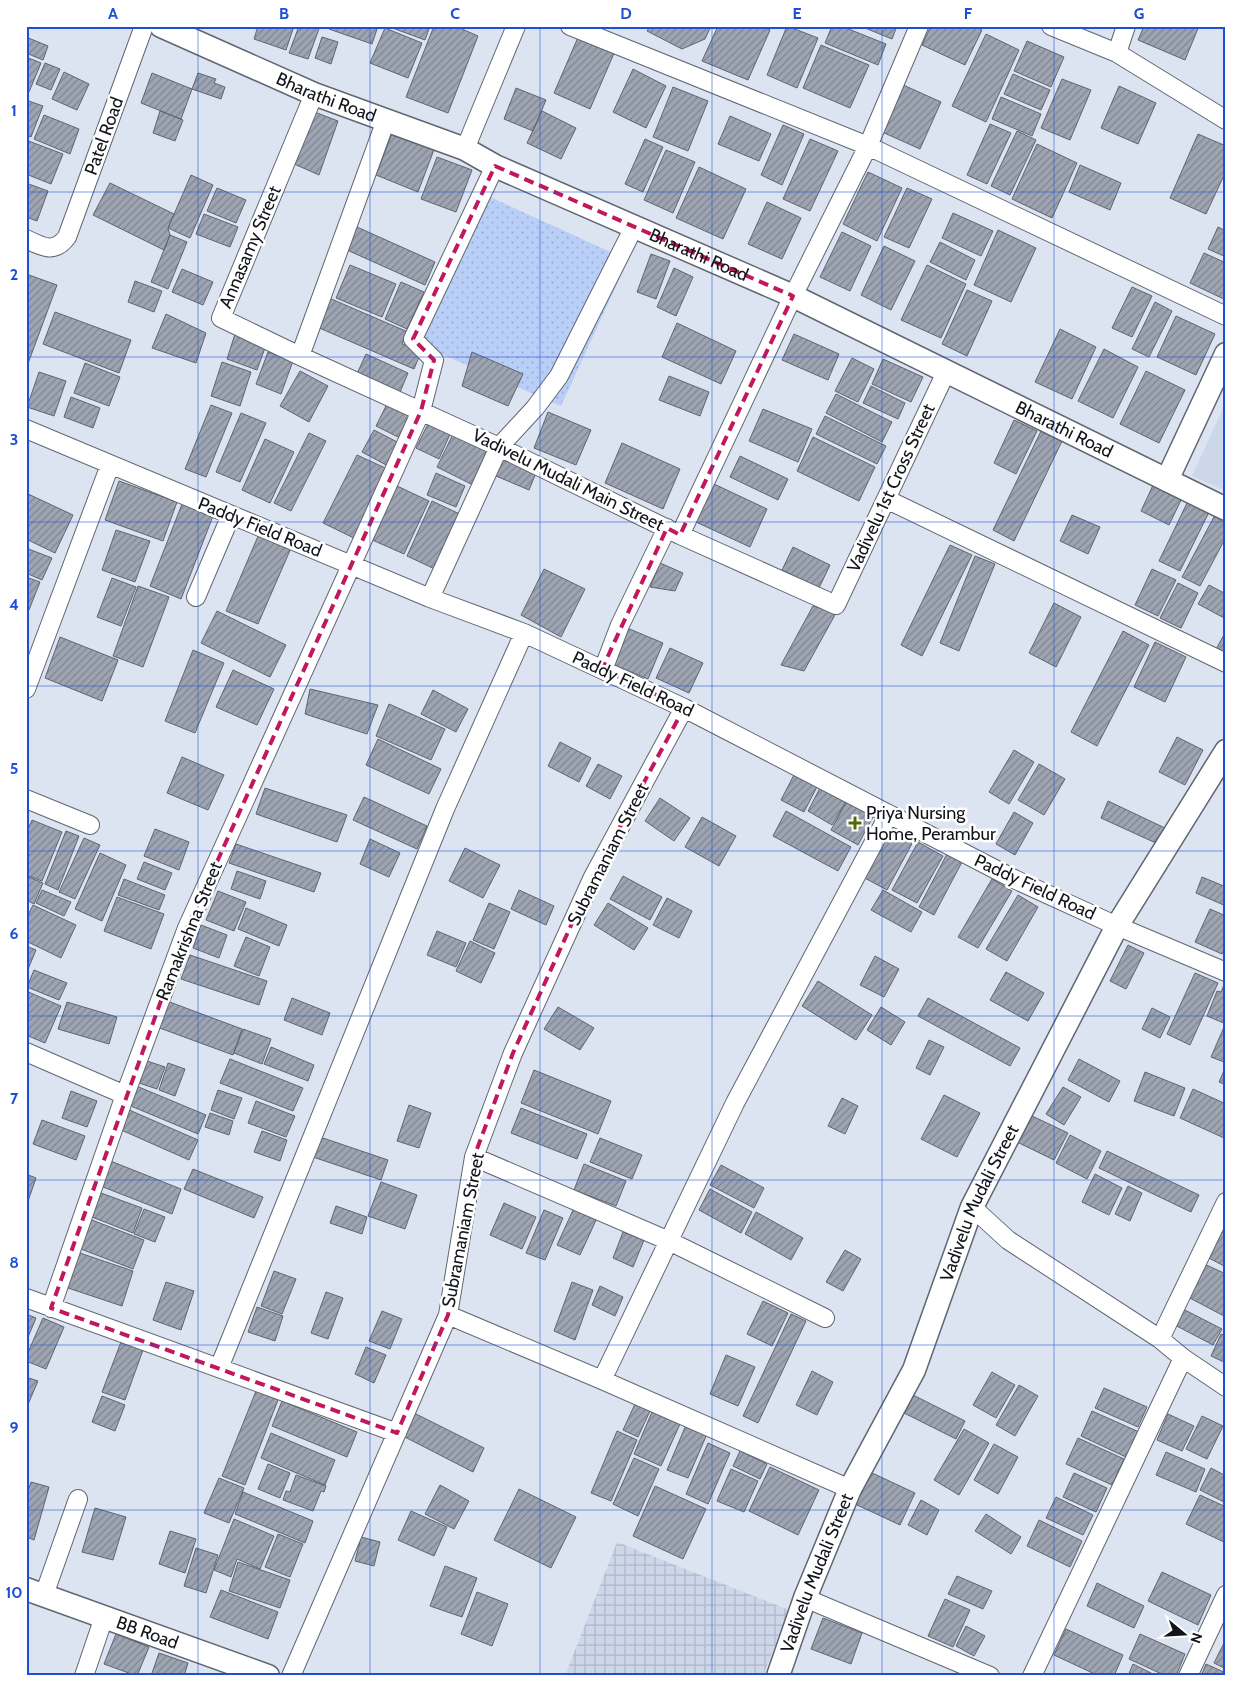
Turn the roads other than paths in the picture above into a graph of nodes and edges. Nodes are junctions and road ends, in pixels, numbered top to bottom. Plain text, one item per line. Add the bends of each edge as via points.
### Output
1 (144, 26) edge
2 (161, 26) edge
3 (516, 26) edge
4 (570, 26) edge
5 (919, 26) edge
6 (1051, 26) edge
7 (1126, 26) edge
8 (1117, 53) junction
9 (314, 94) junction
10 (386, 120) junction
11 (1226, 120) edge
12 (868, 146) junction
13 (465, 149) junction
14 (495, 166) junction
15 (634, 227) junction
16 (26, 239) edge
17 (794, 296) junction
18 (1226, 316) edge
19 (1226, 354) edge
20 (300, 356) junction
21 (947, 370) junction
22 (421, 411) junction
23 (26, 429) edge
24 (499, 447) junction
25 (110, 465) junction
26 (1167, 480) junction
27 (886, 499) junction
28 (1226, 509) edge
29 (231, 515) junction
30 (674, 531) junction
31 (353, 564) junction
32 (196, 597) dead end
33 (430, 598) junction
34 (836, 605) joint
35 (524, 633) junction
36 (1226, 664) edge
37 (602, 670) junction
38 (26, 689) edge
39 (684, 708) junction
40 (1226, 751) edge
41 (26, 799) edge
42 (889, 814) junction
43 (90, 826) dead end
44 (1117, 926) junction
45 (1226, 972) edge
46 (26, 1052) edge
47 (125, 1095) junction
48 (474, 1157) junction
49 (1226, 1202) edge
50 (972, 1207) junction
51 (669, 1241) junction
52 (26, 1298) edge
53 (51, 1308) junction
54 (448, 1314) junction
55 (825, 1318) dead end
56 (1160, 1339) junction
57 (1183, 1358) junction
58 (219, 1368) junction
59 (602, 1380) junction
60 (1226, 1387) edge
61 (398, 1433) junction
62 (850, 1489) junction
63 (78, 1499) dead end
64 (35, 1592) edge
65 (1226, 1595) edge
66 (804, 1598) junction
67 (104, 1617) junction
68 (84, 1676) edge
69 (268, 1676) edge
70 (291, 1676) edge
71 (778, 1676) edge
72 (990, 1676) edge
73 (1032, 1676) edge
74 (1188, 1676) edge

1 - 16 street, Patel Road via 67,237 61,245 53,248
2 - 9 street, Bharathi Road
3 - 13 street
4 - 12 street
5 - 12 street
6 - 8 street
7 - 8 street
8 - 11 street
9 - 10 street, Bharathi Road
9 - 20 street, Annasamy Street via 221,318
10 - 13 street, Bharathi Road
10 - 20 street
12 - 17 street
12 - 18 street
13 - 14 street, Bharathi Road
14 - 15 street, Bharathi Road
14 - 22 street, Ramakrishna Street via 413,339 434,360
15 - 17 street, Bharathi Road
15 - 24 street via 559,376
17 - 21 street, Bharathi Road
17 - 30 street
19 - 26 street
20 - 22 street, Vadivelu Mudali Main Street
21 - 26 street, Bharathi Road
21 - 27 street, Vadivelu 1st Cross Street
22 - 24 street, Vadivelu Mudali Main Street
22 - 31 street, Ramakrishna Street
23 - 25 street, Paddy Field Road
24 - 30 street, Vadivelu Mudali Main Street
24 - 33 street
25 - 29 street, Paddy Field Road
25 - 38 street
26 - 28 street, Bharathi Road
27 - 34 street, Vadivelu 1st Cross Street
27 - 36 street
29 - 31 street, Paddy Field Road
29 - 32 street
30 - 34 street, Vadivelu Mudali Main Street
30 - 37 street via 620,625
31 - 33 street, Paddy Field Road
31 - 47 street, Ramakrishna Street via 187,928
33 - 35 street, Paddy Field Road
35 - 37 street, Paddy Field Road
35 - 58 street via 444,809
37 - 39 street, Paddy Field Road
39 - 42 street, Paddy Field Road
39 - 48 street, Subramaniam Street via 593,877 513,1053
40 - 44 street, Vadivelu Mudali Street
41 - 43 street
42 - 44 street, Paddy Field Road via 1014,879
42 - 51 street via 735,1103
44 - 45 street, Paddy Field Road
44 - 50 street, Vadivelu Mudali Street
46 - 47 street
47 - 53 street, Ramakrishna Street
48 - 51 street
48 - 54 street, Subramaniam Street
49 - 56 street
50 - 56 street via 1008,1240
50 - 62 street, Vadivelu Mudali Street via 914,1370
51 - 55 street
51 - 59 street
52 - 53 street
53 - 58 street
54 - 59 street
54 - 61 street, Subramaniam Street
56 - 57 street
57 - 60 street
57 - 73 street
58 - 61 street
59 - 62 street
61 - 70 street, Subramaniam Street
62 - 66 street, Vadivelu Mudali Street
63 - 64 street
64 - 67 street, BB Road
65 - 74 street
66 - 71 street, Vadivelu Mudali Street
66 - 72 street
67 - 68 street
67 - 69 street, BB Road

